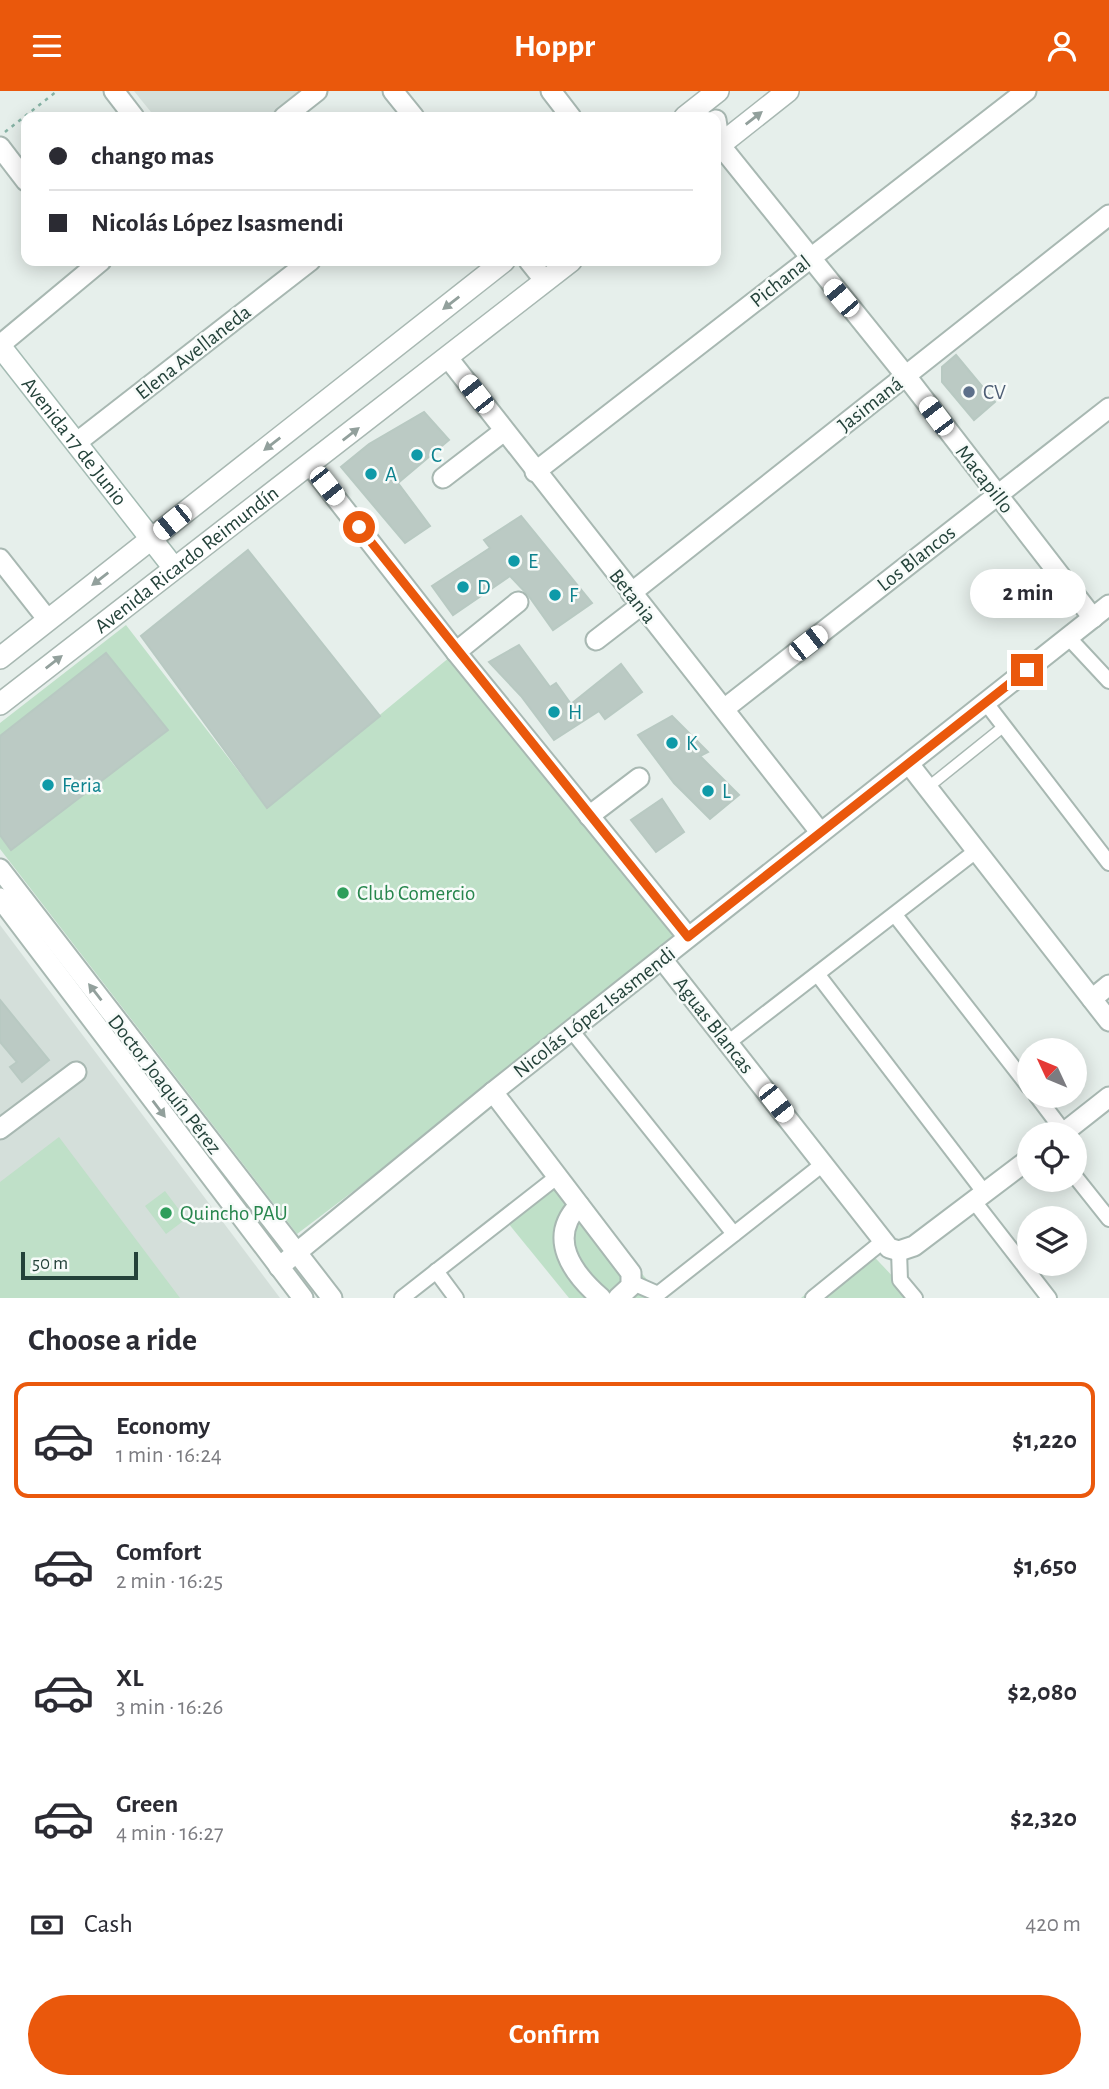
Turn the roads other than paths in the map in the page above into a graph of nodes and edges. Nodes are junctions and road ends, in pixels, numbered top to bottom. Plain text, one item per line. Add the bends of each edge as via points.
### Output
1 (114, 91) edge
2 (317, 91) edge
3 (393, 91) edge
4 (551, 91) edge
5 (788, 91) edge
6 (1026, 91) edge
7 (713, 93) edge
8 (130, 112) edge
9 (290, 112) edge
10 (410, 112) edge
11 (567, 112) edge
12 (691, 112) edge
13 (714, 112) edge
14 (721, 144) edge
15 (0, 147) edge
16 (721, 150) edge
17 (21, 174) edge
18 (1109, 215) edge
19 (809, 258) junction
20 (92, 266) edge
21 (304, 266) edge
22 (498, 266) edge
23 (533, 266) edge
24 (564, 266) edge
25 (545, 281) junction
26 (0, 345) edge
27 (448, 358) junction
28 (906, 376) junction
29 (1109, 408) edge
30 (504, 431) junction
31 (76, 443) junction
32 (310, 465) junction
33 (535, 472) junction
34 (443, 478) dead end
35 (997, 495) junction
36 (151, 538) junction
37 (0, 559) edge
38 (174, 569) junction
39 (636, 599) junction
40 (518, 602) dead end
41 (1109, 605) edge
42 (1093, 618) junction
43 (48, 620) junction
44 (1068, 637) junction
45 (596, 640) dead end
46 (456, 652) junction
47 (0, 658) edge
48 (1109, 681) edge
49 (986, 703) junction
50 (0, 704) edge
51 (724, 709) junction
52 (1003, 727) junction
53 (908, 764) junction
54 (639, 778) dead end
55 (927, 788) junction
56 (589, 816) junction
57 (820, 832) junction
58 (975, 851) junction
59 (1109, 863) edge
60 (0, 869) edge
61 (0, 898) edge
62 (895, 915) junction
63 (688, 937) junction
64 (662, 959) junction
65 (818, 975) junction
66 (1109, 985) edge
67 (1092, 999) junction
68 (1109, 1021) edge
69 (571, 1030) junction
70 (729, 1042) junction
71 (76, 1072) dead end
72 (1017, 1072) edge
73 (493, 1091) junction
74 (1109, 1097) edge
75 (1077, 1122) edge
76 (0, 1129) edge
77 (823, 1164) junction
78 (1017, 1168) edge
79 (558, 1176) junction
80 (1087, 1191) edge
81 (979, 1196) junction
82 (579, 1205) junction
83 (1109, 1219) edge
84 (734, 1234) junction
85 (890, 1246) junction
86 (295, 1252) junction
87 (279, 1266) junction
88 (436, 1271) junction
89 (633, 1283) junction
90 (669, 1293) edge
91 (303, 1298) edge
92 (332, 1298) edge
93 (401, 1298) edge
94 (456, 1298) edge
95 (601, 1298) edge
96 (618, 1298) edge
97 (813, 1298) edge
98 (915, 1298) edge
99 (1049, 1298) edge

1 - 8 street
2 - 9 street
3 - 10 street
4 - 11 street
14 -> 5 street
6 - 19 street, Pichanal
7 - 12 street
7 - 13 street
15 - 17 street
16 - 19 street, Macapillo
18 - 28 street, Jasimaná
19 - 28 street, Macapillo
19 - 33 street, Pichanal
20 - 26 street
21 - 31 street, Elena Avellaneda
22 -> 36 street, Avenida Ricardo Reimundín
23 - 25 street
24 - 25 street, Avenida Ricardo Reimundín
25 - 27 street, Avenida Ricardo Reimundín
26 - 31 street, Avenida 17 de Junio
27 - 30 street, Betania
32 -> 27 street, Avenida Ricardo Reimundín
28 - 35 street, Macapillo
28 - 39 street, Jasimaná
29 - 35 street, Los Blancos
30 - 33 street, Betania
30 - 34 street
31 - 36 street, Avenida 17 de Junio
32 - 38 street, Avenida Ricardo Reimundín
32 - 46 street
33 - 39 street, Betania
35 - 42 street, Macapillo
35 - 51 street, Los Blancos
36 - 38 street, Avenida 17 de Junio
36 -> 43 street, Avenida Ricardo Reimundín
37 - 43 street
50 -> 38 street, Avenida Ricardo Reimundín
39 - 45 street, Jasimaná
39 - 51 street, Betania
40 - 46 street
41 - 42 street, Nicolás López Isasmendi
42 - 44 street, Nicolás López Isasmendi
43 - 47 street, Avenida Ricardo Reimundín
44 - 48 street
44 - 49 street, Nicolás López Isasmendi
46 - 56 street
49 - 52 street
49 - 53 street, Nicolás López Isasmendi
51 - 57 street, Betania
52 - 55 lane
52 - 59 street
53 - 55 street
53 - 57 street, Nicolás López Isasmendi
54 - 56 street
55 - 58 street
56 - 63 street
57 - 63 street, Nicolás López Isasmendi
58 - 62 street
58 - 67 street
86 -> 60 street, Doctor Joaquín Pérez
61 -> 87 street, Doctor Joaquín Pérez
62 - 65 street
62 - 72 street
63 - 64 street, Nicolás López Isasmendi
64 - 69 street, Nicolás López Isasmendi
64 - 70 street, Aguas Blancas
65 - 70 street
65 - 81 street
66 - 67 street
67 - 68 street
69 - 73 street, Nicolás López Isasmendi
69 - 84 street
70 - 77 street, Aguas Blancas
71 - 76 street
73 - 79 street
73 - 86 street, Nicolás López Isasmendi
74 - 75 street
77 - 84 street
77 - 85 street, Aguas Blancas
78 - 81 street
79 - 82 street
79 - 88 street
80 - 83 street
81 - 85 street via 915,1246
81 - 99 street
82 - 89 street via 631,1273
82 - 95 street via 566,1222 564,1251
84 - 90 street
85 - 97 street
85 - 98 street via 900,1280
86 - 87 street, Nicolás López Isasmendi
86 - 92 street, Doctor Joaquín Pérez
87 - 91 street, Doctor Joaquín Pérez
88 - 93 street
88 - 94 street
89 - 90 street via 650,1293
89 - 96 street

